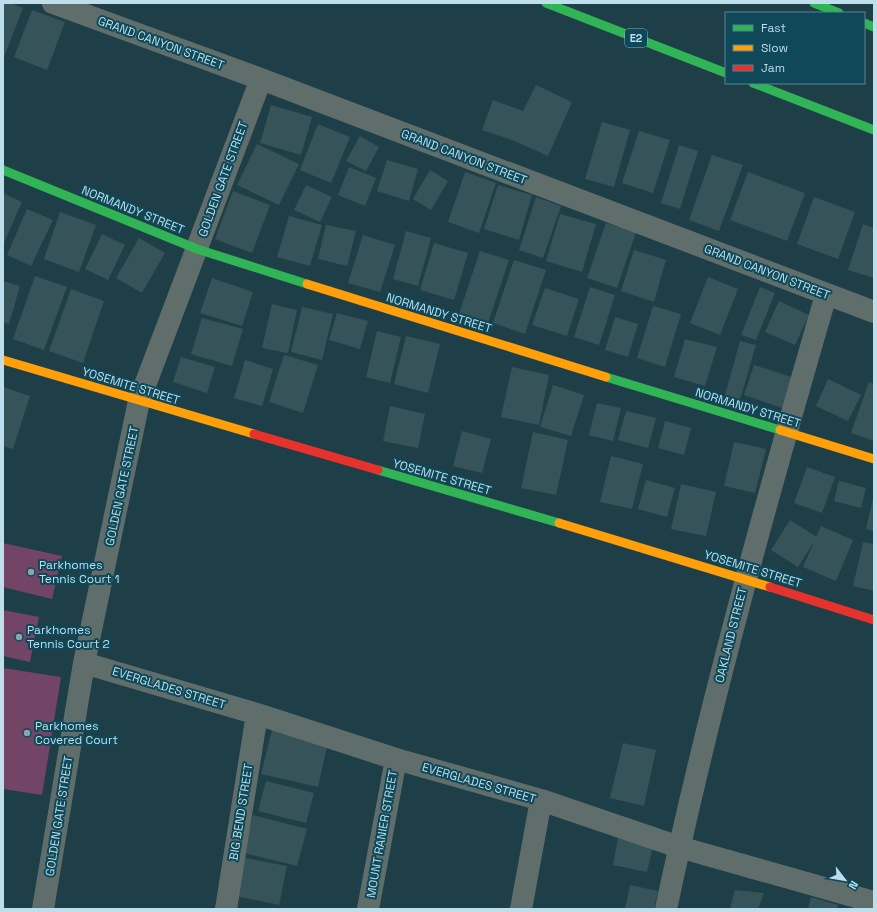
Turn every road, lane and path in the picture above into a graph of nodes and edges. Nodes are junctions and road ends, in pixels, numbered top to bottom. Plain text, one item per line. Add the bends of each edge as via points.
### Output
1 (53, 3) edge
2 (546, 3) edge
3 (814, 3) edge
4 (836, 12) edge
5 (725, 72) edge
6 (260, 79) junction
7 (756, 84) edge
8 (874, 130) edge
9 (3, 170) edge
10 (197, 249) junction
11 (826, 295) junction
12 (874, 312) edge
13 (3, 360) edge
14 (139, 401) junction
15 (786, 432) junction
16 (874, 459) edge
17 (745, 578) junction
18 (874, 620) edge
19 (84, 663) junction
20 (257, 714) junction
21 (396, 759) junction
22 (541, 800) junction
23 (679, 847) junction
24 (874, 902) edge
25 (43, 909) edge
26 (226, 909) edge
27 (368, 909) edge
28 (521, 909) edge
29 (666, 909) edge

1 - 6 street, GRAND CANYON STREET
2 - 5 main road, E2
3 - 4 main road
6 - 10 street, GOLDEN GATE STREET
6 - 11 street, GRAND CANYON STREET
7 - 8 main road
9 - 10 main road, NORMANDY STREET
10 - 14 street, GOLDEN GATE STREET
10 - 15 main road, NORMANDY STREET
11 - 12 street, GRAND CANYON STREET
11 - 15 street, OAKLAND STREET
13 - 14 main road, YOSEMITE STREET
14 - 17 main road, YOSEMITE STREET
14 - 19 street, GOLDEN GATE STREET
15 - 16 main road, NORMANDY STREET
15 - 17 street, OAKLAND STREET
17 - 18 main road, YOSEMITE STREET
17 - 23 street, OAKLAND STREET
19 - 20 street, EVERGLADES STREET
19 - 25 street, GOLDEN GATE STREET
20 - 21 street, EVERGLADES STREET
20 - 26 street, BIG BEND STREET
21 - 22 street, EVERGLADES STREET
21 - 27 street, MOUNT RANIER STREET
22 - 23 street, EVERGLADES STREET
22 - 28 street
23 - 24 street, EVERGLADES STREET
23 - 29 street, OAKLAND STREET

